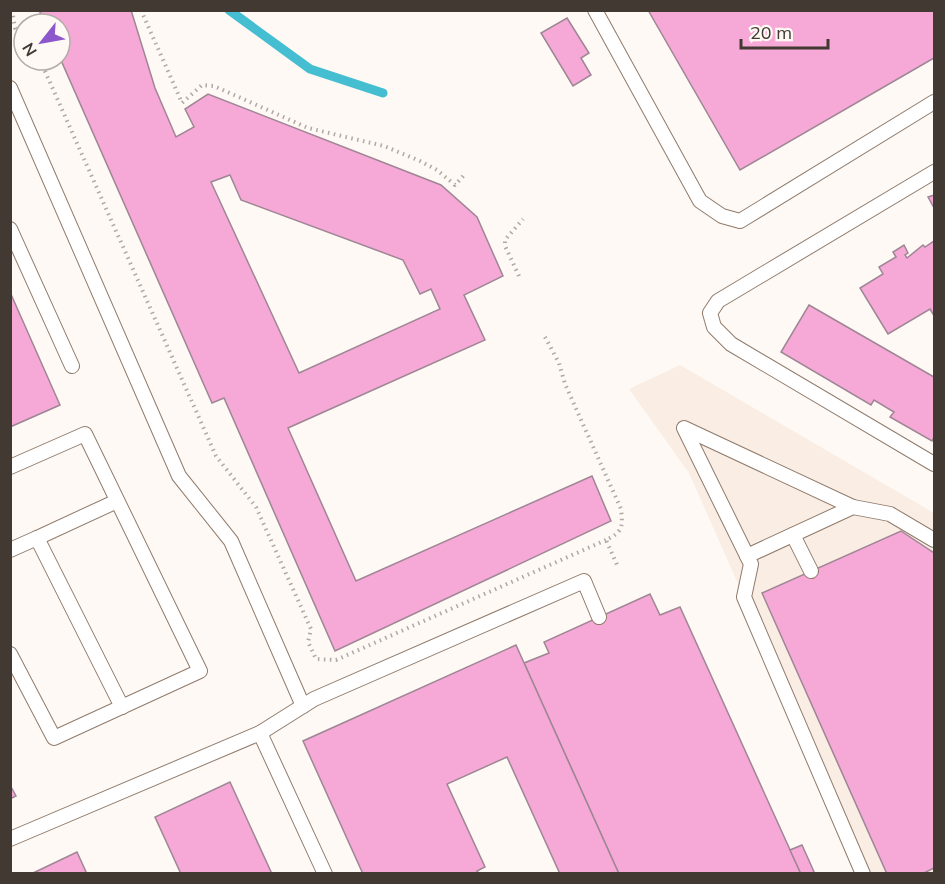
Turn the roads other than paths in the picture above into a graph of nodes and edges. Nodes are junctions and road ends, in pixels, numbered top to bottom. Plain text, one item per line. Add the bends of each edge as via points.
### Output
1 (595, 10) edge
2 (10, 88) edge
3 (934, 102) edge
4 (934, 172) edge
5 (10, 229) edge
6 (72, 366) dead end
7 (934, 464) edge
8 (10, 467) edge
9 (117, 501) junction
10 (853, 507) junction
11 (793, 535) junction
12 (37, 538) junction
13 (934, 540) edge
14 (10, 550) edge
15 (747, 556) junction
16 (811, 571) dead end
17 (599, 617) dead end
18 (10, 654) edge
19 (122, 706) junction
20 (303, 706) junction
21 (260, 733) junction
22 (10, 839) edge
23 (325, 873) edge
24 (864, 873) edge

1 - 3 lane via 699,201 722,216 740,221
2 - 20 lane via 179,476 231,541
4 - 7 lane via 718,301 710,313 714,327 731,344
5 - 6 lane
8 - 9 lane via 85,434
9 - 12 lane
9 - 19 lane via 200,671
10 - 11 lane
10 - 13 lane via 890,514
10 - 15 lane via 684,428
11 - 15 lane
11 - 16 lane
12 - 14 lane
12 - 19 lane
15 - 24 lane via 751,564 744,597
17 - 20 lane via 584,582
18 - 19 lane via 54,738
20 - 21 lane
21 - 22 lane
21 - 23 lane

